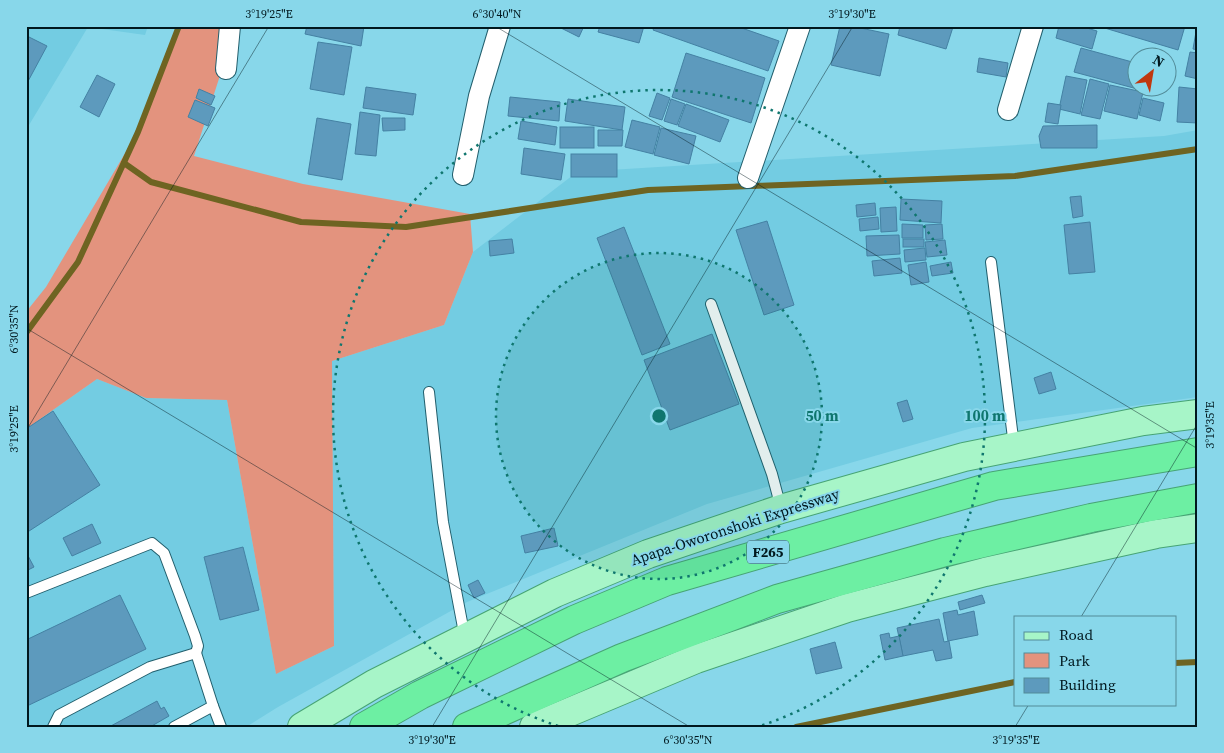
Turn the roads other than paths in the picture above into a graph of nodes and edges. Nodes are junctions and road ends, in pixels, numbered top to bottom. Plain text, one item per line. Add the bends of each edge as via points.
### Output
1 (230, 26) edge
2 (500, 26) edge
3 (800, 26) edge
4 (1033, 26) edge
5 (226, 70) dead end
6 (1008, 110) dead end
7 (463, 175) dead end
8 (748, 178) dead end
9 (991, 262) dead end
10 (711, 304) dead end
11 (430, 392) dead end
12 (1198, 414) edge
13 (1014, 447) junction
14 (1198, 452) edge
15 (1198, 498) edge
16 (781, 509) junction
17 (1198, 528) edge
18 (26, 593) edge
19 (465, 638) junction
20 (196, 653) junction
21 (213, 706) junction
22 (54, 727) edge
23 (174, 727) edge
24 (221, 727) edge
25 (302, 727) edge
26 (364, 727) edge
27 (467, 727) edge
28 (534, 727) edge

1 - 5 street
2 - 7 street via 479,96
3 - 8 street
4 - 6 street
9 - 13 lane
10 - 16 lane via 772,474
11 - 19 lane via 443,522
12 - 13 main road, Apapa-Oworonshoki Expressway via 1143,421
13 - 16 main road, Apapa-Oworonshoki Expressway via 964,457
14 - 26 highway, Apapa-Oworonshoki Expressway / F265 via 994,486 667,582 574,620 420,695
15 - 27 highway via 1091,518 945,552 777,599 622,658
16 - 19 main road, Apapa-Oworonshoki Expressway via 648,554 555,593
17 - 28 main road via 1156,534 985,572 847,608 696,659
18 - 20 lane via 152,543 164,553 195,636
19 - 25 main road, Apapa-Oworonshoki Expressway via 374,684
20 - 21 lane
20 - 22 lane via 150,667 59,716
21 - 23 lane
21 - 24 lane

